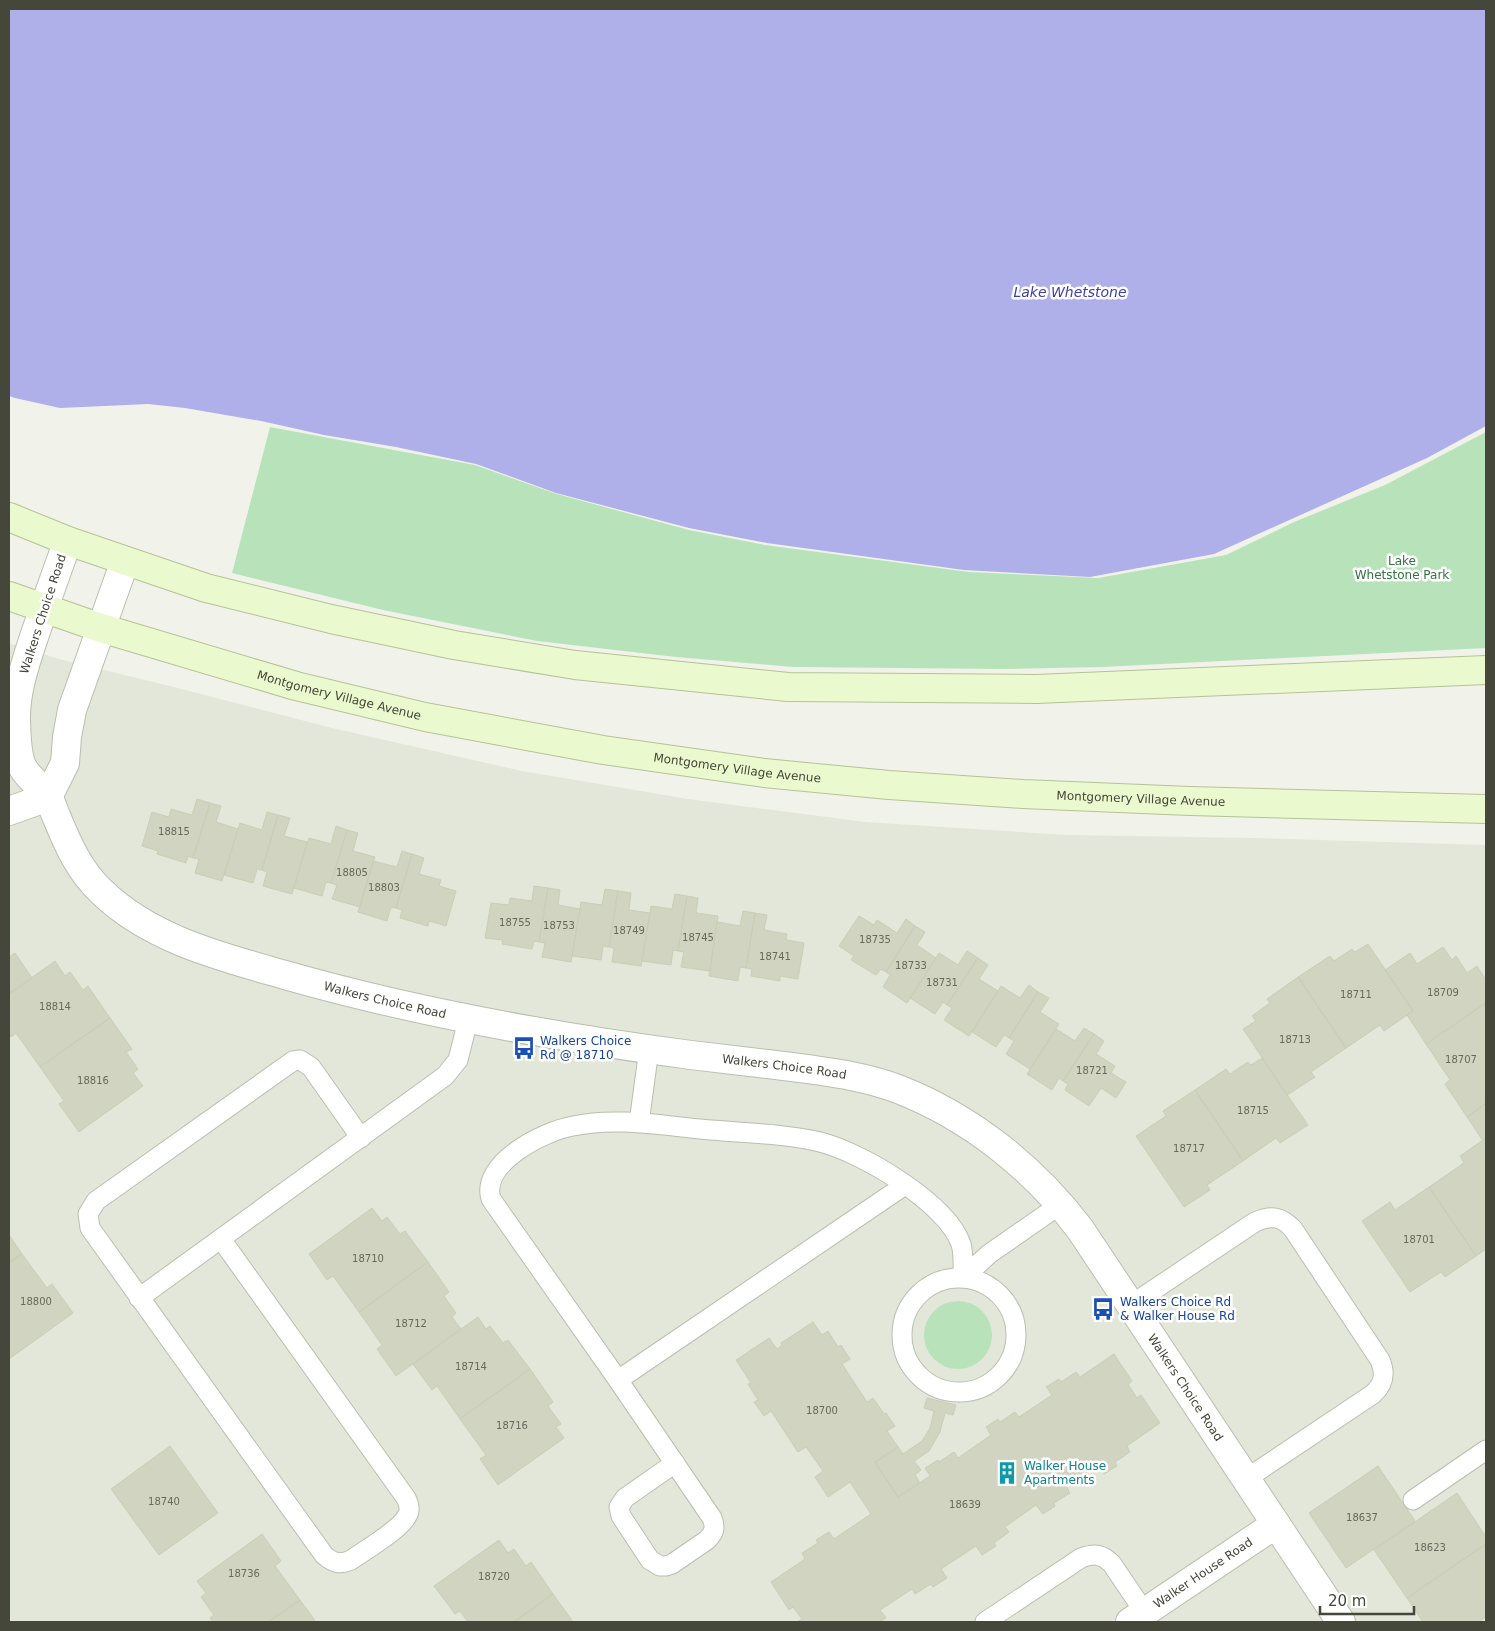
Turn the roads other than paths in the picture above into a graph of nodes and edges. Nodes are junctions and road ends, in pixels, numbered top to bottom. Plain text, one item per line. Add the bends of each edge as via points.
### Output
1 (9, 517) edge
2 (68, 541) junction
3 (125, 561) junction
4 (9, 596) edge
5 (43, 609) junction
6 (101, 628) junction
7 (1486, 670) edge
8 (48, 797) junction
9 (1486, 809) edge
10 (9, 811) edge
11 (468, 1020) junction
12 (649, 1049) junction
13 (639, 1123) junction
14 (361, 1138) junction
15 (905, 1185) junction
16 (1060, 1204) junction
17 (221, 1239) junction
18 (963, 1278) junction
19 (139, 1298) junction
20 (1131, 1305) junction
21 (618, 1380) junction
22 (1486, 1450) edge
23 (675, 1463) junction
24 (1246, 1479) junction
25 (1413, 1500) dead end
26 (1276, 1524) junction
27 (1137, 1617) edge
28 (985, 1622) edge
29 (1342, 1622) edge

1 - 2 main road
2 - 3 main road
2 - 5 street, Walkers Choice Road
3 - 6 street
3 - 7 main road via 206,588 454,645 575,665 788,687 1036,689
4 - 5 main road, Montgomery Village Avenue
5 - 6 main road, Montgomery Village Avenue
5 - 8 street, Walkers Choice Road via 25,664 16,717 22,768
6 - 8 street via 72,710 65,763
6 - 9 main road, Montgomery Village Avenue via 296,686 425,717 603,750 764,773 1023,794
8 - 10 street
8 - 11 street, Walkers Choice Road via 80,867 110,900 143,923 223,957 335,990
11 - 12 street, Walkers Choice Road
11 - 14 lane via 460,1055 449,1073
12 - 13 lane
12 - 16 street, Walkers Choice Road via 847,1074 899,1089 971,1126 1039,1181
13 - 15 lane via 807,1139 836,1146 864,1159
13 - 21 lane via 575,1125 553,1131 501,1164 489,1188 494,1204
14 - 17 lane
14 - 19 lane via 311,1067 306,1062 293,1061 96,1202 88,1214 90,1228
15 - 18 lane via 932,1206 957,1237 963,1252
15 - 21 lane
16 - 18 lane via 990,1254
16 - 20 street, Walkers Choice Road
17 - 19 lane
17 - 19 lane via 409,1504 410,1511 402,1524 359,1555 344,1563 336,1563 324,1555
18 - 18 lane via 949,1278 924,1289 907,1309 901,1335 903,1348 915,1372 936,1388 951,1392 981,1388 994,1380 1005,1369 1016,1341 1011,1310 1003,1298 978,1281
20 - 24 street, Walkers Choice Road
20 - 24 lane via 1255,1222 1276,1217 1293,1229 1380,1360 1384,1378 1373,1394
21 - 23 lane
22 - 25 lane
23 - 23 lane via 712,1518 714,1529 707,1540 672,1564 660,1566 650,1560 621,1516 619,1507 625,1498
24 - 26 street, Walkers Choice Road
26 - 27 street, Walker House Road
26 - 29 street, Walkers Choice Road
27 - 28 lane via 1112,1564 1099,1554 1090,1554

